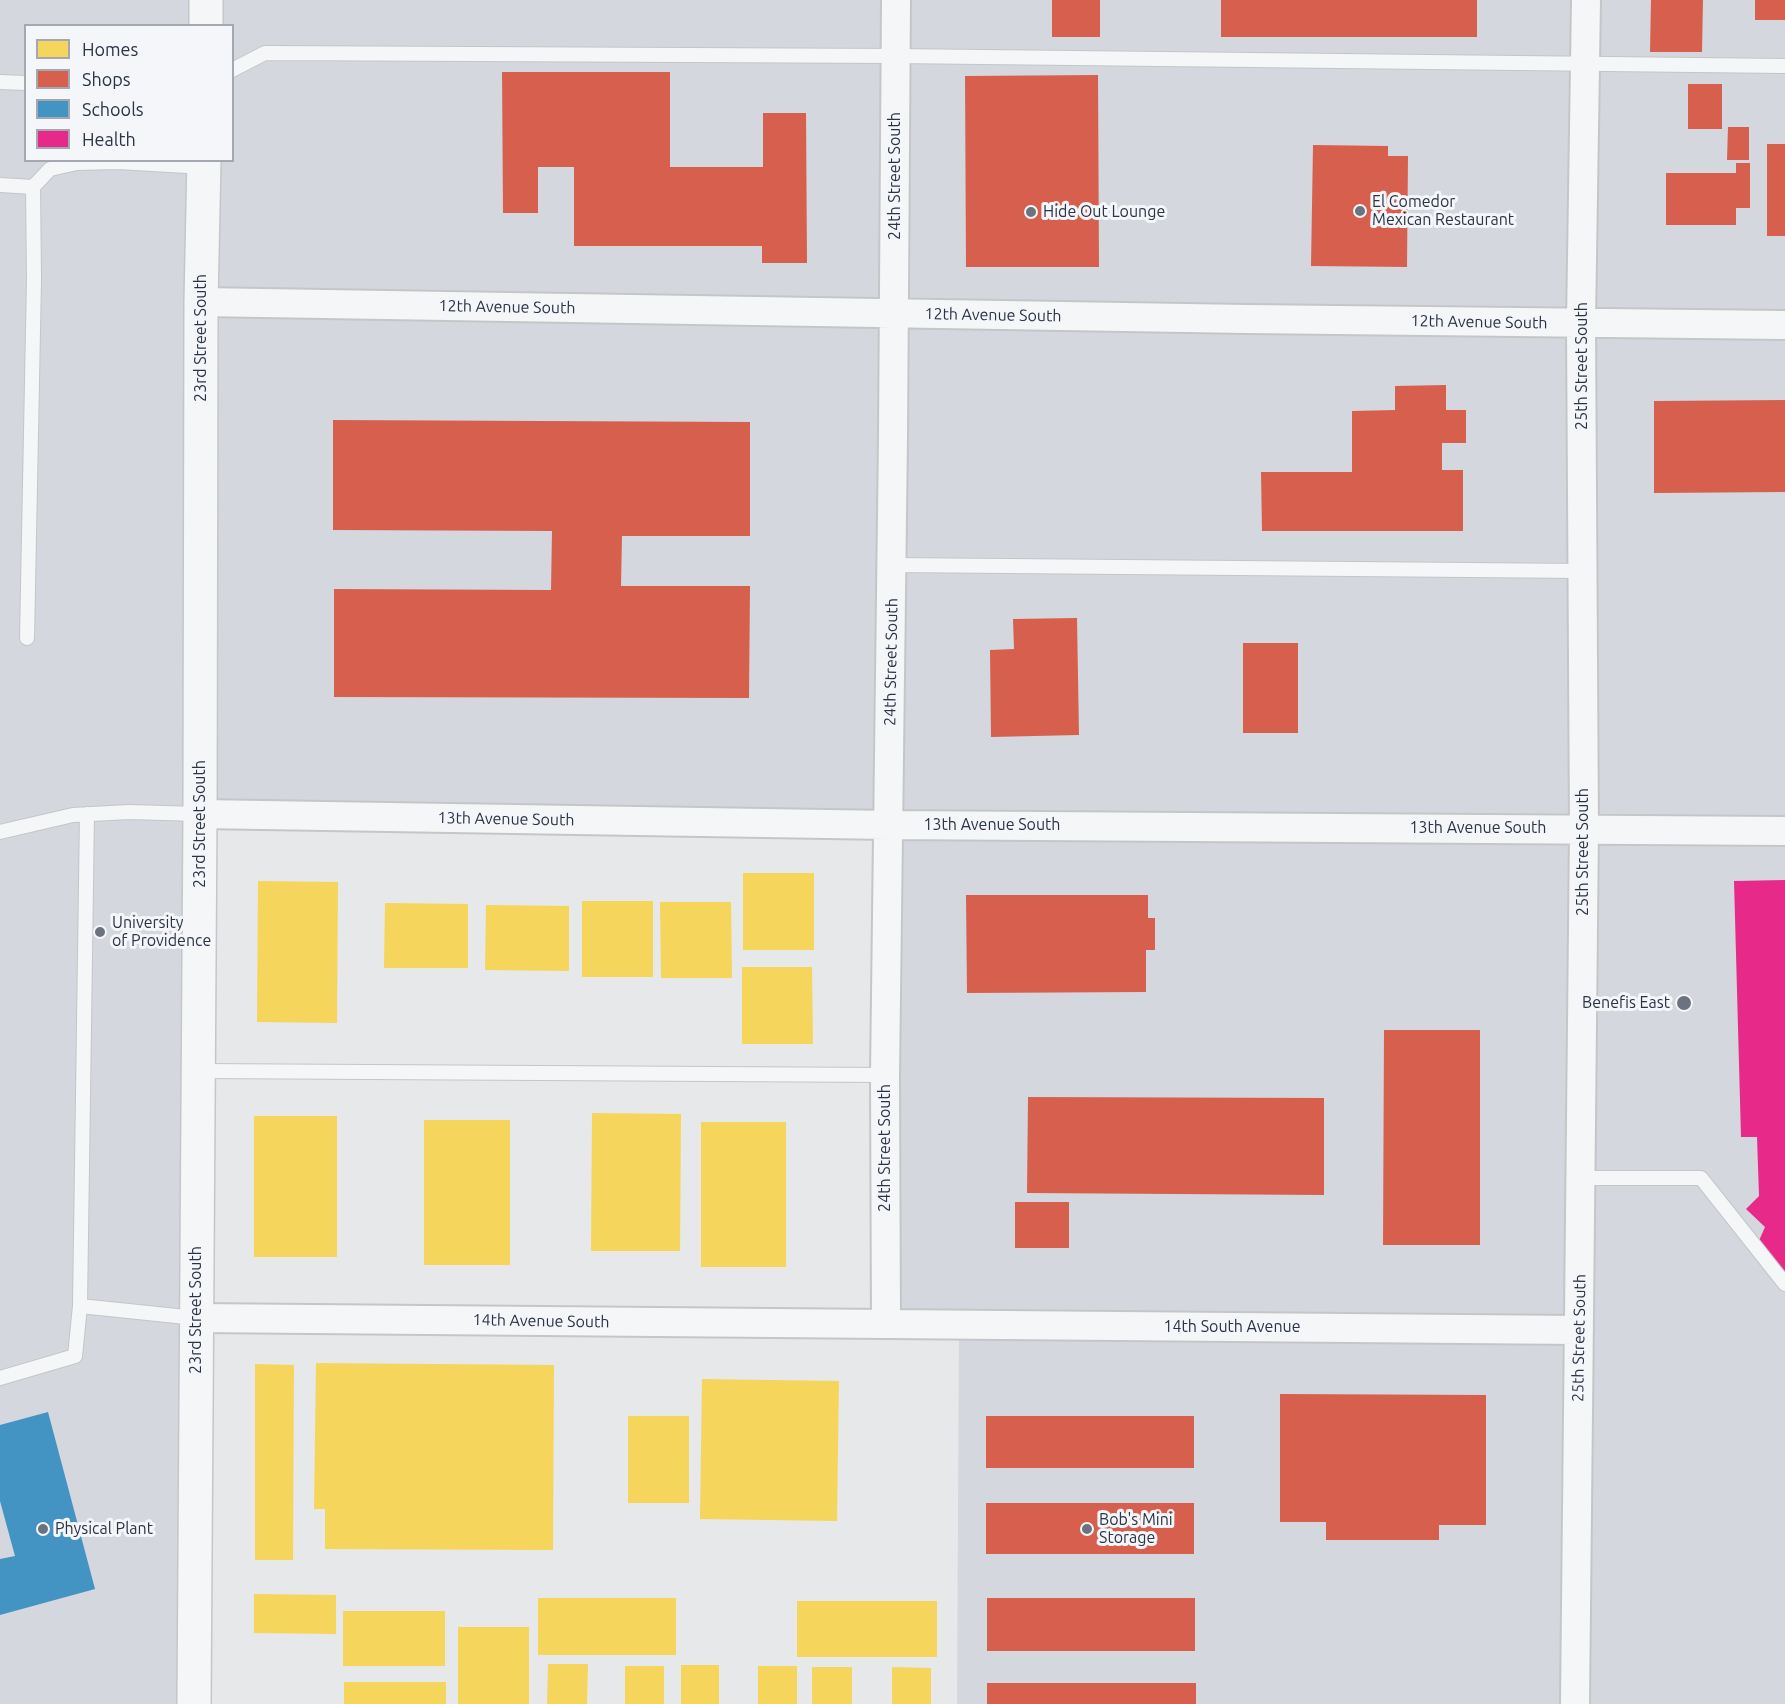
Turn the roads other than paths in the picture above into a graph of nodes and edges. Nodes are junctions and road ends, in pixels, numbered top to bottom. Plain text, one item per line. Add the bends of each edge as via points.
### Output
1 (206, 0) edge
2 (896, 0) edge
3 (1586, 0) edge
4 (206, 24) edge
5 (895, 56) junction
6 (1585, 63) junction
7 (1785, 66) edge
8 (234, 69) edge
9 (0, 82) edge
10 (24, 83) edge
11 (204, 164) edge
12 (0, 185) edge
13 (33, 187) junction
14 (201, 302) junction
15 (894, 314) junction
16 (1581, 323) junction
17 (1785, 325) edge
18 (892, 565) junction
19 (1583, 571) junction
20 (27, 638) dead end
21 (87, 814) junction
22 (200, 814) junction
23 (889, 825) junction
24 (1584, 829) junction
25 (1785, 831) edge
26 (0, 832) edge
27 (198, 1071) junction
28 (885, 1075) junction
29 (1581, 1178) junction
30 (1785, 1284) edge
31 (80, 1306) junction
32 (196, 1318) junction
33 (886, 1324) junction
34 (1579, 1330) junction
35 (0, 1378) edge
36 (194, 1704) edge
37 (1575, 1704) edge

1 - 4 street
2 - 5 street, 24th Street South
3 - 6 street, 25th Street South
5 - 6 lane
5 - 8 lane via 265,53
5 - 15 street, 24th Street South
6 - 7 lane
6 - 16 street, 25th Street South
9 - 10 lane
11 - 13 lane via 77,163 50,169
11 - 14 street, 23rd Street South
12 - 13 lane
13 - 20 lane
14 - 15 street, 12th Avenue South
14 - 22 street, 23rd Street South
15 - 16 street, 12th Avenue South
15 - 18 street, 24th Street South
16 - 17 street, 12th Avenue South
16 - 19 street, 25th Street South
18 - 19 lane
18 - 23 street, 24th Street South
19 - 24 street, 25th Street South
21 - 22 lane
21 - 26 lane
21 - 31 lane
22 - 23 street, 13th Avenue South
22 - 27 street, 23rd Street South
23 - 24 street, 13th Avenue South
23 - 28 street, 24th Street South
24 - 25 street, 13th Avenue South
24 - 29 street, 25th Street South
27 - 28 lane
27 - 32 street, 23rd Street South
28 - 33 street, 24th Street South
29 - 30 lane via 1701,1178
29 - 34 street, 25th Street South
31 - 32 lane
31 - 35 lane via 75,1356
32 - 33 street, 14th Avenue South
32 - 36 street, 23rd Street South
33 - 34 street, 14th South Avenue
34 - 37 street, 25th Street South

